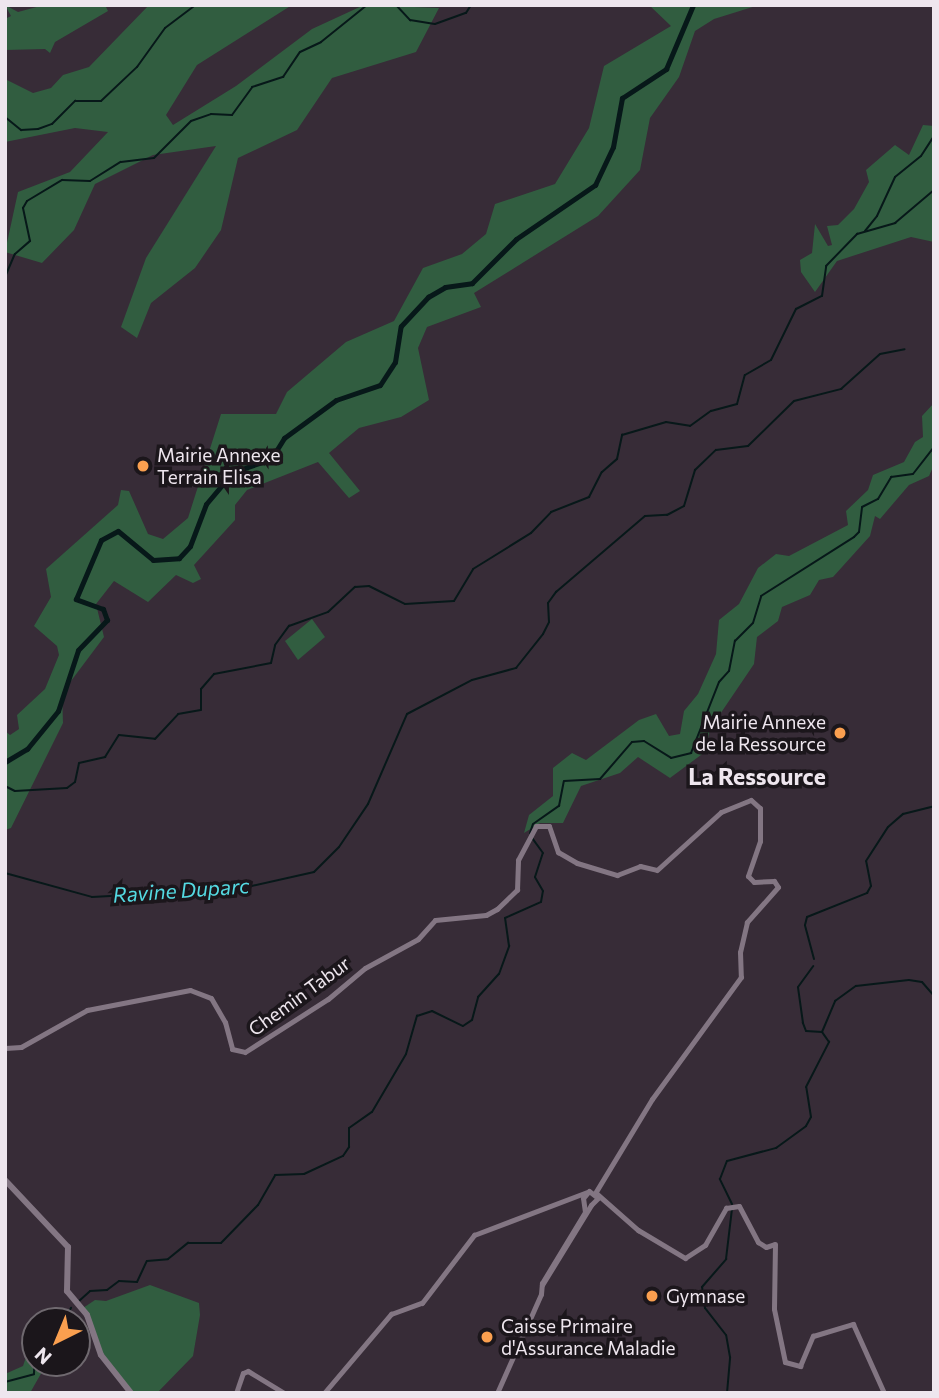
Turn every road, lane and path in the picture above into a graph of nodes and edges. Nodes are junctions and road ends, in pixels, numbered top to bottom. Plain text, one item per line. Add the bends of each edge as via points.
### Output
1 (5, 1048) edge
2 (5, 1180) edge
3 (592, 1192) junction
4 (570, 1198) junction
5 (589, 1203) junction
6 (610, 1207) junction
7 (131, 1393) edge
8 (236, 1393) edge
9 (284, 1393) edge
10 (324, 1393) edge
11 (497, 1393) edge
12 (884, 1393) edge

1 - 3 street, Chemin Tabur via 21,1047 87,1010 190,990 211,998 225,1022 232,1049 245,1052 328,999 365,968 418,939 435,920 486,915 512,897 518,885 518,860 533,828 549,826 555,848 566,859 617,875 640,866 661,868 723,811 750,800 760,808 760,841 748,876 754,881 774,881 778,887 747,922 740,952 741,977 654,1096
2 - 7 main road via 68,1247 66,1291 87,1315 101,1355
3 - 4 street
3 - 5 street
3 - 5 street
3 - 6 street
4 - 5 street
4 - 10 street via 471,1237 422,1303 391,1314
5 - 6 street
5 - 11 street via 542,1285
6 - 12 street via 655,1242 685,1258 705,1245 725,1211 738,1206 756,1239 766,1247 775,1244 774,1309 785,1362 800,1366 813,1336 850,1324
8 - 9 street via 248,1371

